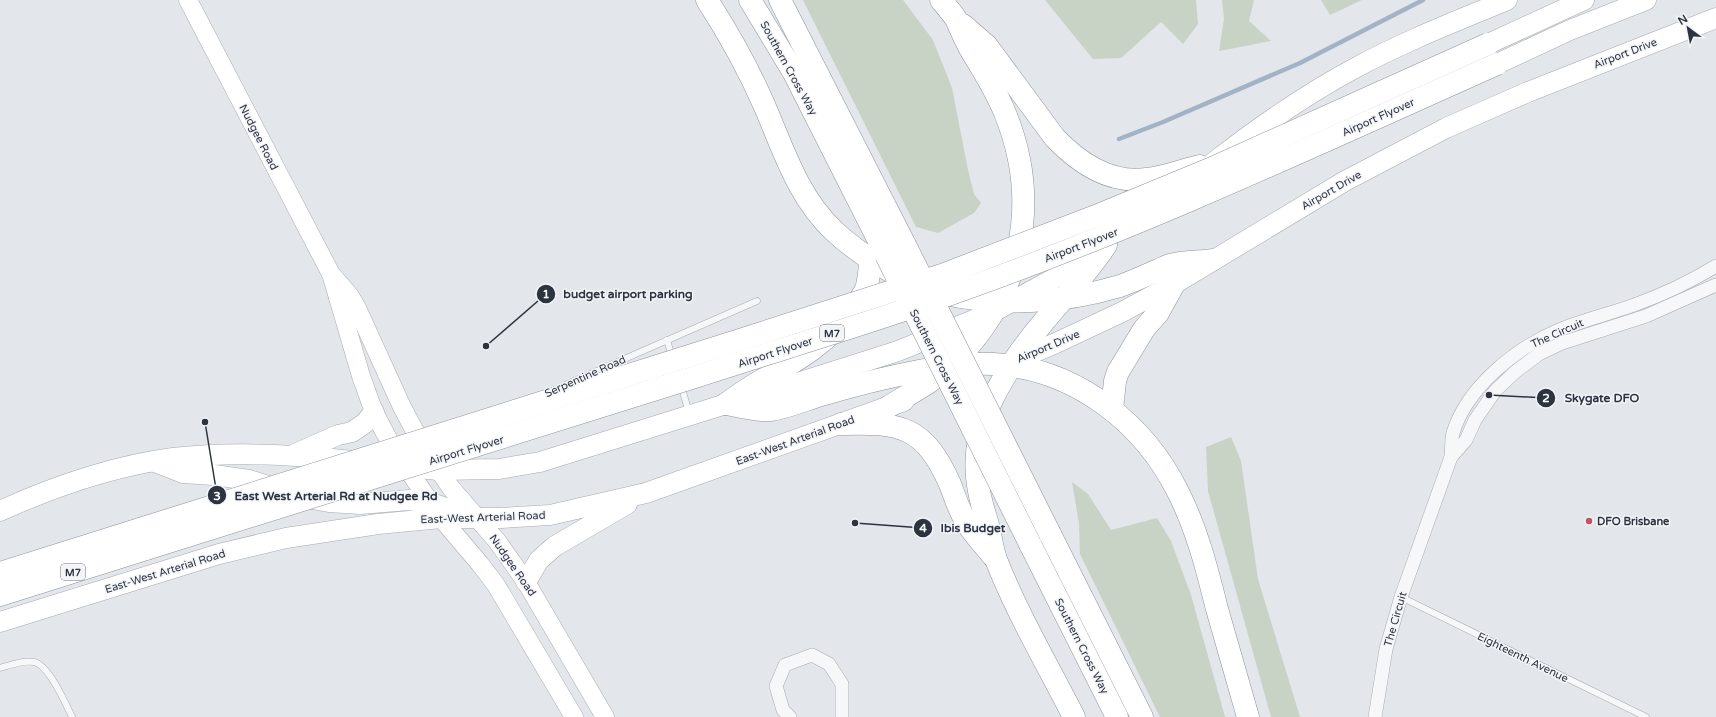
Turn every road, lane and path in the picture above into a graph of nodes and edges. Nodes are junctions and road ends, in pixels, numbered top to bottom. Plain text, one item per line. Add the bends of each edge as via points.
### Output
1 (188, 0) edge
2 (707, 0) edge
3 (750, 0) edge
4 (780, 0) edge
5 (941, 0) edge
6 (1507, 0) edge
7 (1584, 0) edge
8 (1646, 0) edge
9 (955, 18) junction
10 (1716, 18) edge
11 (1488, 44) joint
12 (1497, 64) joint
13 (1214, 162) junction
14 (1106, 244) junction
15 (870, 259) junction
16 (1212, 260) junction
17 (1716, 266) edge
18 (331, 274) junction
19 (1174, 284) junction
20 (1716, 286) edge
21 (1065, 298) junction
22 (756, 301) dead end
23 (1001, 305) junction
24 (667, 340) junction
25 (1010, 364) junction
26 (676, 369) dead end
27 (954, 374) junction
28 (678, 376) dead end
29 (560, 387) dead end
30 (539, 396) dead end
31 (726, 404) junction
32 (888, 407) joint
33 (1112, 409) junction
34 (374, 412) junction
35 (504, 412) dead end
36 (690, 416) junction
37 (841, 424) junction
38 (291, 456) junction
39 (1451, 457) junction
40 (153, 461) junction
41 (406, 467) junction
42 (438, 470) junction
43 (646, 494) junction
44 (0, 511) edge
45 (436, 511) junction
46 (478, 519) junction
47 (996, 561) junction
48 (0, 573) edge
49 (526, 582) junction
50 (0, 596) edge
51 (1401, 597) junction
52 (0, 622) edge
53 (0, 668) edge
54 (72, 717) edge
55 (574, 717) edge
56 (605, 717) edge
57 (790, 717) edge
58 (842, 717) edge
59 (1074, 717) edge
60 (1117, 717) edge
61 (1142, 717) edge
62 (1248, 717) edge
63 (1375, 717) edge
64 (1646, 717) edge

1 - 18 main road, Nudgee Road
2 - 15 highway via 736,48 797,183 834,230
3 - 60 highway, Southern Cross Way, bridge via 794,73
4 - 61 highway, Southern Cross Way, bridge
5 - 9 highway
6 - 13 main road via 1417,38 1357,67 1271,120
7 - 11 main road
8 - 12 main road via 1570,30
9 - 13 highway via 987,46 1056,138 1086,165 1106,174 1134,180 1155,178
9 - 23 highway via 997,93 1016,144 1020,166 1023,187 1020,244
10 - 16 main road, Airport Drive via 1472,116 1368,168
11 - 48 highway, Airport Flyover / M7, bridge via 1210,169 942,275
12 - 50 highway, Airport Flyover / M7, bridge via 1210,192 965,290
13 - 14 main road
14 - 21 highway via 1092,266
14 - 23 main road via 1064,273
15 - 23 highway via 906,280 937,292
15 - 31 highway via 866,288 851,312 836,328 806,354
16 - 19 main road, Airport Drive
16 - 21 highway via 1172,265 1119,286
17 - 39 street, The Circuit via 1646,301 1553,333 1507,360 1487,379 1462,413 1453,434
18 - 34 main road, Nudgee Road
18 - 42 main road, Nudgee Road via 350,296 402,407
19 - 25 main road, Airport Drive via 1090,328
19 - 33 highway via 1158,313 1144,329 1118,372
20 - 39 street, The Circuit via 1646,316 1569,340 1539,354 1495,391 1475,420 1466,440
21 - 23 highway
21 - 25 highway
22 - 24 lane, Serpentine Road
23 - 27 highway via 969,345
23 - 31 main road via 935,337 884,356
24 - 26 lane
24 - 29 lane, Serpentine Road
25 - 27 highway via 976,364
25 - 33 highway via 1058,379
25 - 47 highway via 984,418 976,460 977,485
27 - 31 highway via 919,371 769,411
27 - 32 highway via 928,382
28 - 36 lane
30 - 35 lane, Serpentine Road
31 - 36 main road
32 - 37 main road, East-West Arterial Road
33 - 62 highway via 1137,433 1166,469 1190,517
34 - 38 main road via 365,423 352,432 338,435
34 - 41 main road, Nudgee Road
36 - 42 main road via 540,462 499,469
37 - 43 main road, East-West Arterial Road
37 - 47 highway via 871,423 891,426 908,432 924,442 943,469 966,523
38 - 40 main road via 212,455
38 - 41 main road
39 - 51 street, The Circuit
40 - 44 main road via 98,474
40 - 45 main road via 183,473 249,480 302,497 329,502 360,504 409,500
41 - 42 main road
41 - 45 main road, Nudgee Road
42 - 46 main road, Nudgee Road
43 - 46 main road, East-West Arterial Road via 550,515
43 - 49 main road via 555,546 539,560
45 - 46 main road
45 - 52 main road, East-West Arterial Road via 378,524 286,538 219,554
45 - 55 main road, Nudgee Road via 492,580
46 - 49 main road, Nudgee Road via 498,541
47 - 59 highway
49 - 56 main road, Nudgee Road
51 - 63 street, The Circuit via 1386,649
51 - 64 lane, Eighteenth Avenue
53 - 54 lane via 22,662 40,664
57 - 58 street via 783,710 776,686 785,665 812,655 829,664 842,684

